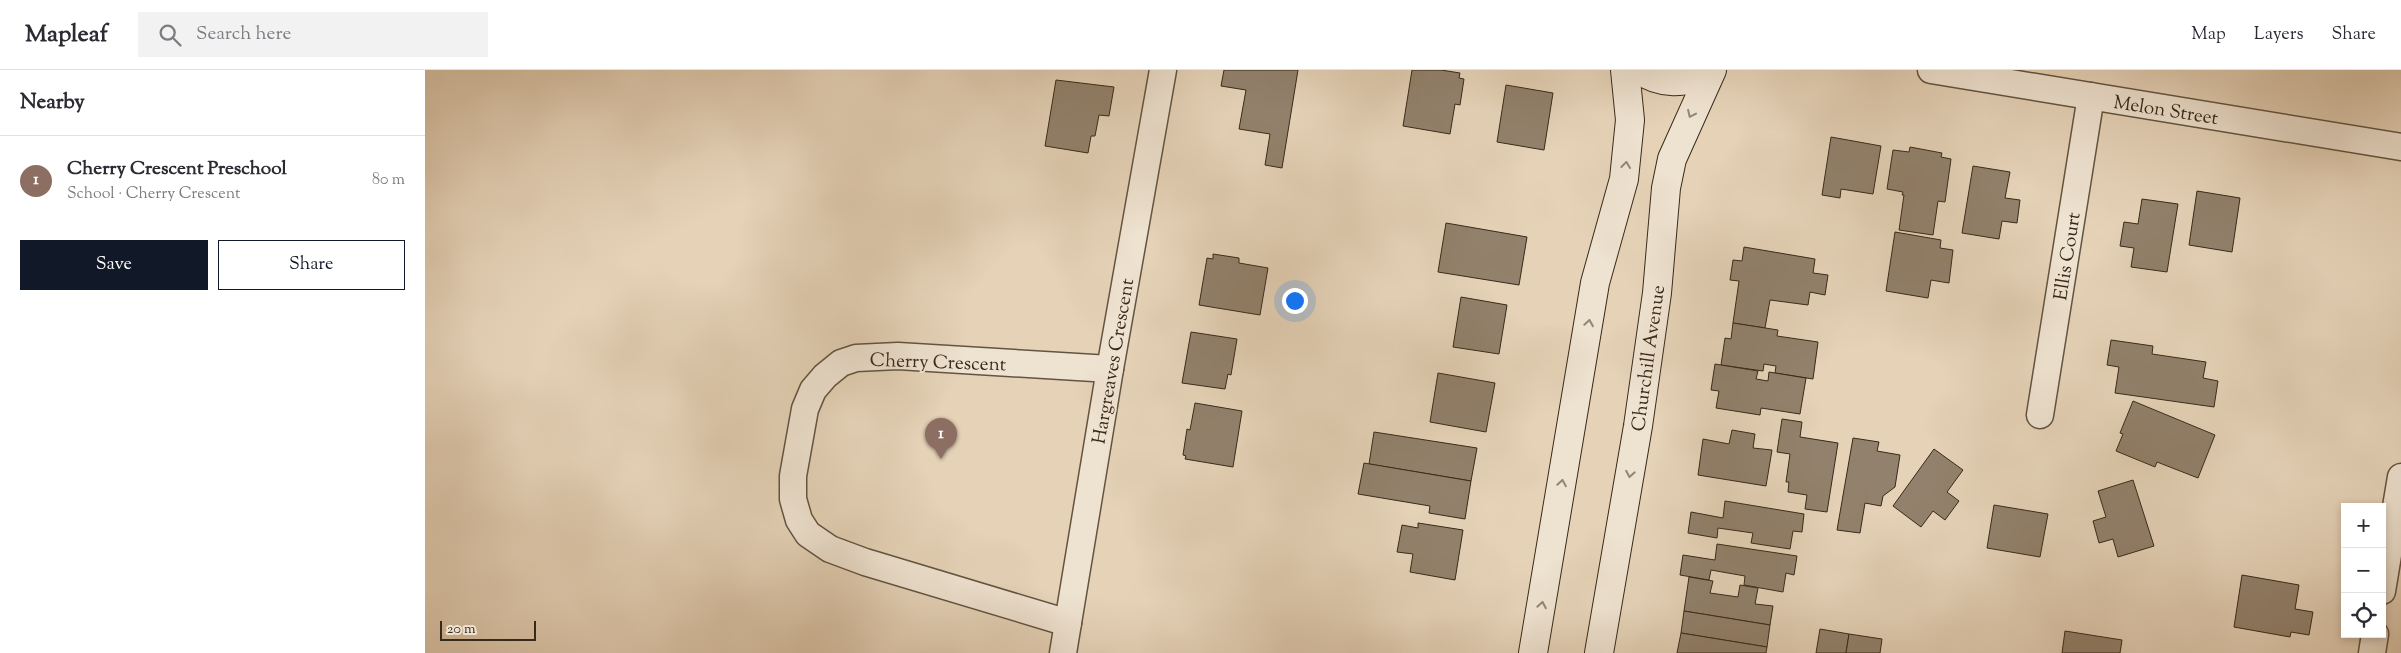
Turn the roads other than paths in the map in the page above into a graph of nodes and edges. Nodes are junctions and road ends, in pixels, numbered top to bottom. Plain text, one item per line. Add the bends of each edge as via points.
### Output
1 (1163, 70) edge
2 (1625, 70) edge
3 (1640, 70) edge
4 (1705, 70) edge
5 (1712, 70) edge
6 (1931, 70) edge
7 (2091, 96) junction
8 (2401, 146) edge
9 (1110, 369) junction
10 (2040, 416) dead end
11 (2401, 477) edge
12 (2386, 567) edge
13 (1068, 623) junction
14 (2374, 638) edge
15 (1063, 653) edge
16 (1533, 653) edge
17 (1599, 653) edge
18 (2372, 653) edge

1 - 9 street, Hargreaves Crescent
16 -> 2 main road via 1595,283 1624,180 1630,120
3 - 4 main road via 1666,81 1685,80
5 -> 17 main road, Churchill Avenue via 1672,159 1666,188 1657,293 1638,426
6 - 7 street, Melon Street
7 - 8 street, Melon Street
7 - 10 street, Ellis Court
9 - 13 street, Hargreaves Crescent
9 - 13 street, Cherry Crescent via 898,356 857,358 841,364 813,390 805,409 793,476 793,498 799,520 808,534 829,549
11 - 12 street
13 - 15 street, Hargreaves Crescent
14 - 18 street

